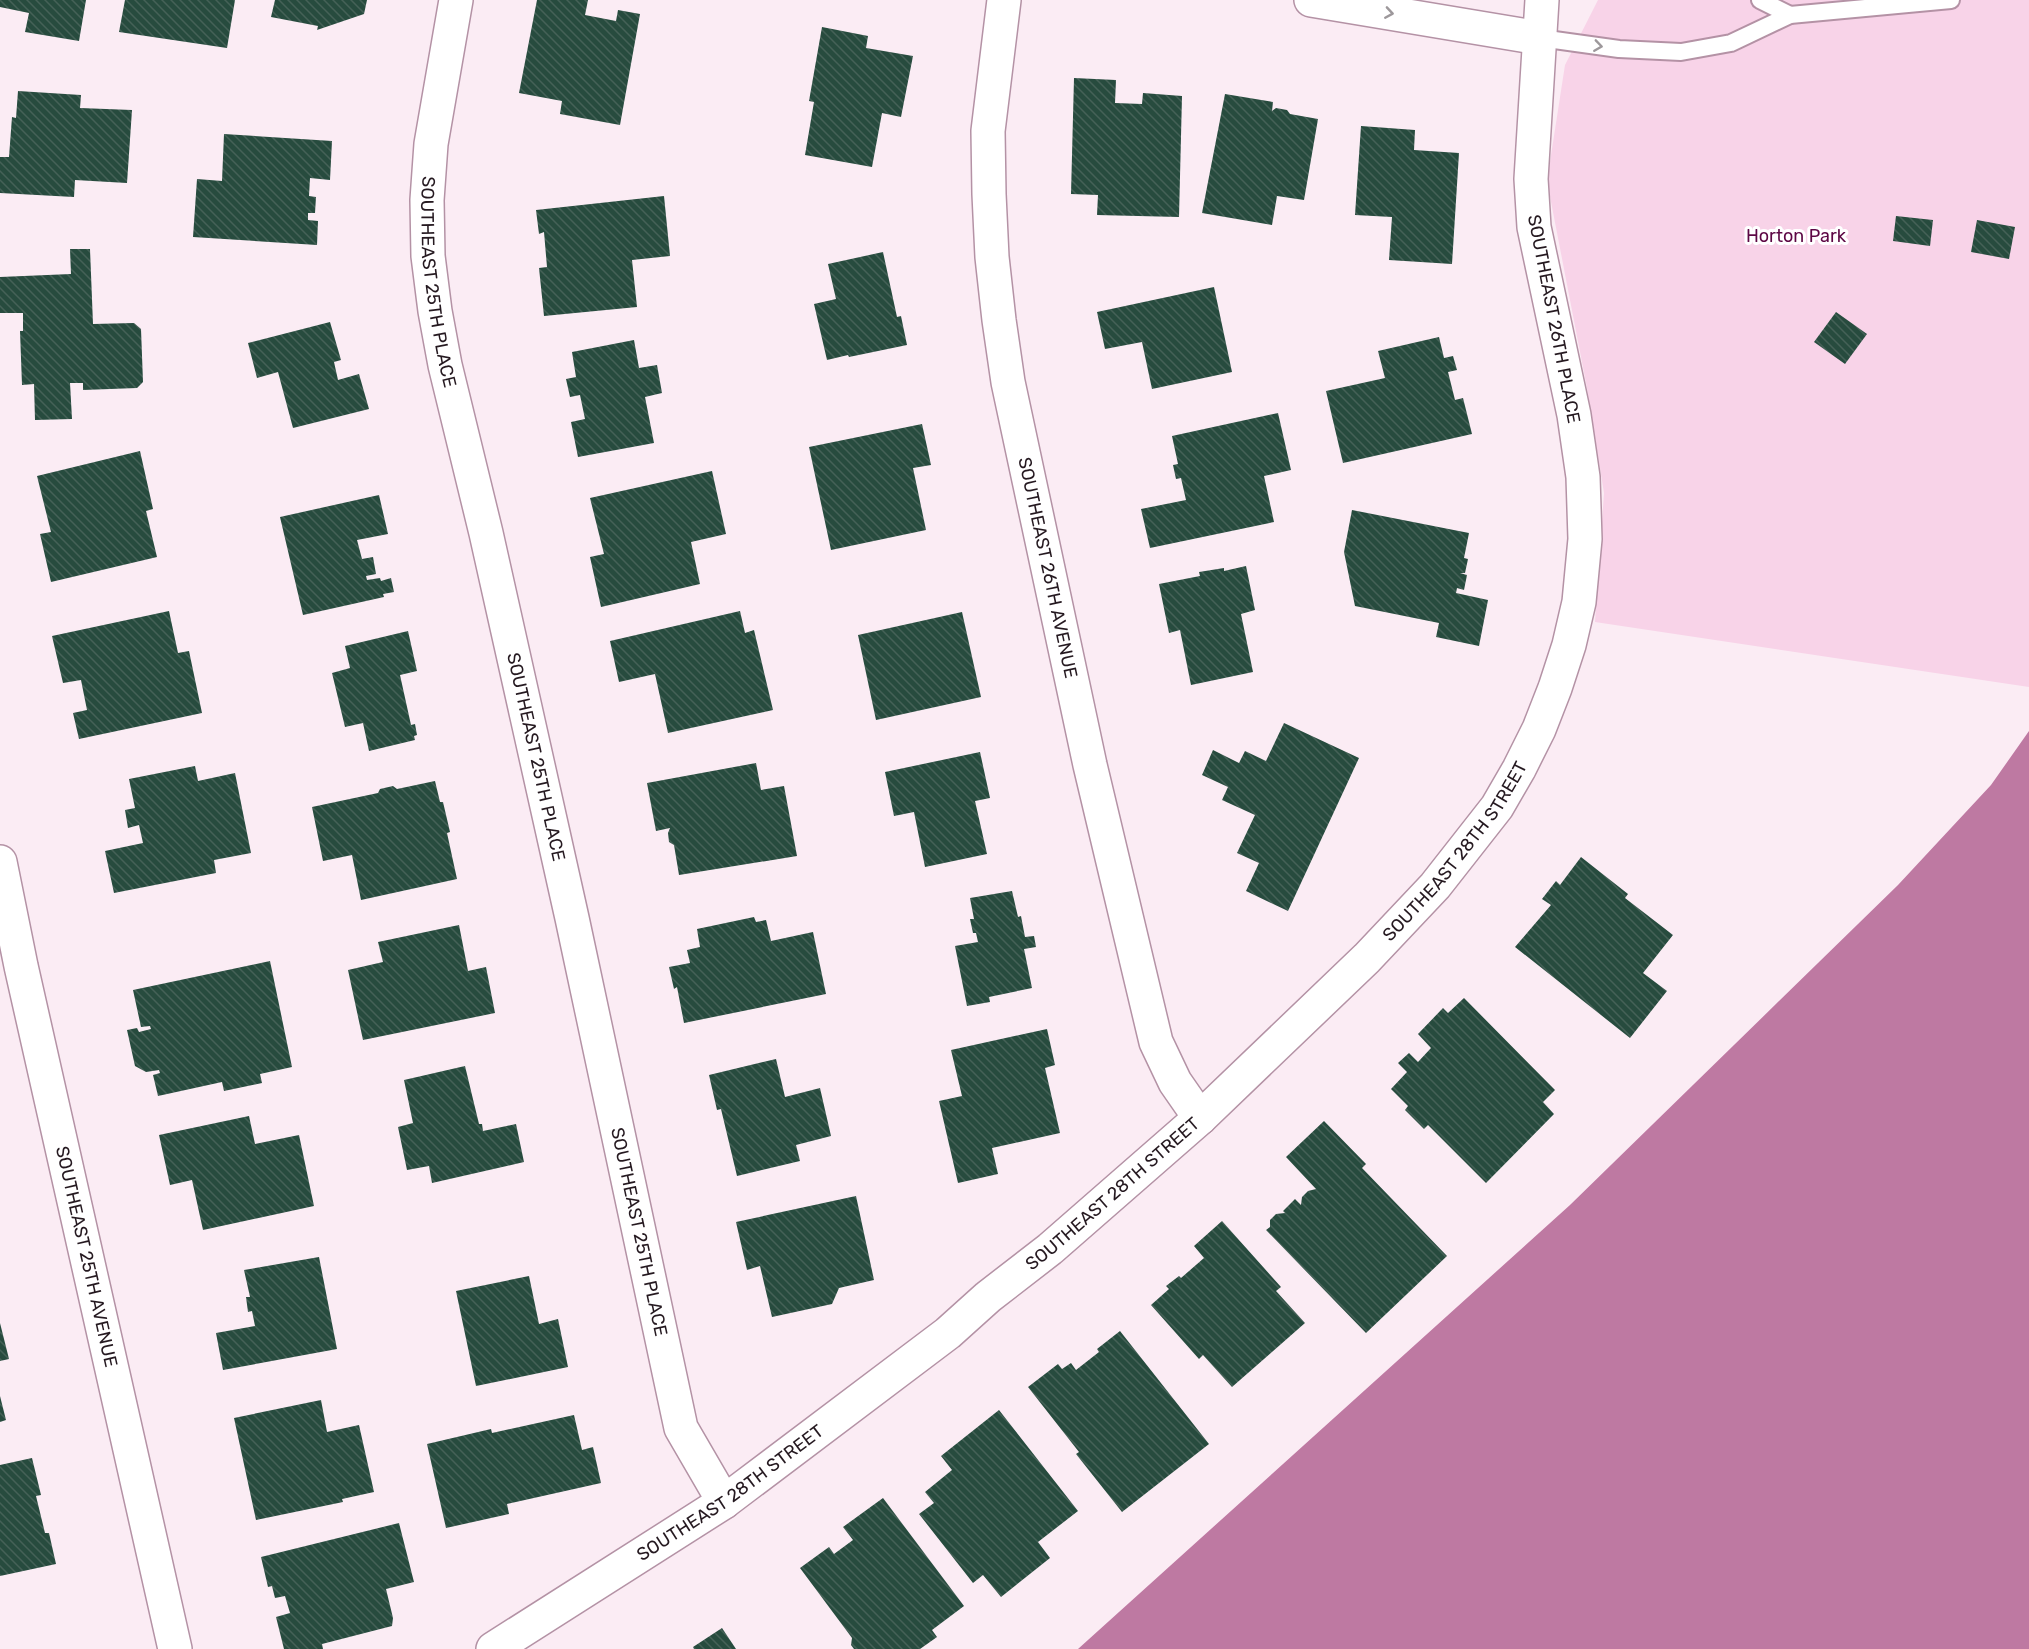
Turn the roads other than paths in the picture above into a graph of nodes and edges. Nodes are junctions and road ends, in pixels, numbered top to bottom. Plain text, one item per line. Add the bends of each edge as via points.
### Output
1 (456, 0) edge
2 (1004, 0) edge
3 (1311, 0) edge
4 (1542, 0) edge
5 (1760, 0) edge
6 (1951, 0) edge
7 (1790, 15) junction
8 (1540, 38) junction
9 (1579, 602) joint
10 (0, 861) edge
11 (1200, 1118) junction
12 (724, 1502) junction
13 (175, 1649) edge
14 (493, 1649) edge

1 - 12 street, SOUTHEAST 25TH PLACE via 431,144 427,200 428,256 435,311 681,1428
2 - 11 street, SOUTHEAST 26TH AVENUE via 988,131 996,299 1008,382 1090,765 1156,1042 1175,1082
3 -> 8 street
4 - 8 street, SOUTHEAST 26TH PLACE
5 - 7 lane
6 - 7 lane
8 -> 7 lane via 1619,49 1681,52 1731,43
8 - 9 street, SOUTHEAST 26TH PLACE via 1531,179 1534,227 1574,415 1583,477 1585,539
9 - 11 street, SOUTHEAST 28TH STREET via 1569,645 1543,718 1497,807 1435,886 1367,958
10 - 13 street, SOUTHEAST 25TH AVENUE
11 - 12 street, SOUTHEAST 28TH STREET via 948,1333
12 - 14 street, SOUTHEAST 28TH STREET

